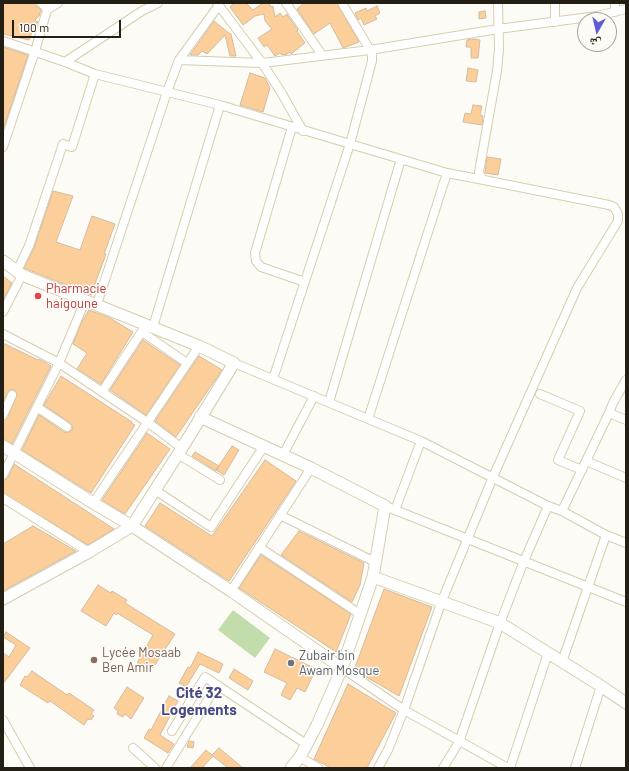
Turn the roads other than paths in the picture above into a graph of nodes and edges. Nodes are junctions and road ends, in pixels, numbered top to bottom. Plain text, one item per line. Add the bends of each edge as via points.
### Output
1 (41, 3) edge
2 (58, 3) edge
3 (158, 3) edge
4 (286, 3) edge
5 (342, 3) edge
6 (498, 3) edge
7 (555, 3) edge
8 (218, 4) edge
9 (48, 6) edge
10 (615, 7) edge
11 (626, 9) edge
12 (555, 22) junction
13 (498, 29) junction
14 (3, 41) edge
15 (370, 50) junction
16 (35, 51) junction
17 (322, 55) junction
18 (179, 60) junction
19 (65, 62) junction
20 (262, 63) junction
21 (95, 74) junction
22 (166, 92) junction
23 (220, 105) junction
24 (292, 127) junction
25 (303, 131) junction
26 (350, 144) junction
27 (3, 147) edge
28 (401, 160) junction
29 (447, 173) junction
30 (484, 180) junction
31 (614, 207) junction
32 (626, 212) edge
33 (3, 261) edge
34 (19, 273) junction
35 (305, 282) junction
36 (85, 301) junction
37 (97, 304) junction
38 (3, 312) edge
39 (147, 328) junction
40 (3, 334) edge
41 (199, 346) junction
42 (59, 363) junction
43 (187, 363) junction
44 (234, 363) junction
45 (273, 379) junction
46 (626, 380) edge
47 (102, 392) junction
48 (540, 394) dead end
49 (12, 395) dead end
50 (314, 396) junction
51 (329, 402) junction
52 (37, 407) junction
53 (609, 413) junction
54 (3, 415) edge
55 (200, 418) junction
56 (368, 418) junction
57 (626, 420) edge
58 (147, 422) junction
59 (67, 427) dead end
60 (421, 441) junction
61 (3, 446) edge
62 (264, 446) junction
63 (180, 451) junction
64 (14, 452) junction
65 (283, 455) junction
66 (586, 461) junction
67 (311, 468) junction
68 (582, 470) junction
69 (3, 475) edge
70 (493, 477) junction
71 (626, 478) edge
72 (220, 480) dead end
73 (155, 490) junction
74 (3, 498) edge
75 (93, 503) junction
76 (548, 506) junction
77 (390, 508) junction
78 (562, 511) junction
79 (280, 515) junction
80 (132, 526) junction
81 (606, 535) junction
82 (467, 538) junction
83 (626, 543) edge
84 (259, 547) junction
85 (89, 552) junction
86 (524, 561) junction
87 (375, 562) junction
88 (373, 577) junction
89 (587, 586) junction
90 (230, 591) junction
91 (3, 599) edge
92 (626, 602) edge
93 (441, 603) junction
94 (360, 614) junction
95 (500, 623) junction
96 (548, 653) junction
97 (562, 662) junction
98 (342, 668) junction
99 (216, 685) junction
100 (601, 686) junction
101 (626, 703) edge
102 (404, 710) junction
103 (3, 720) edge
104 (172, 731) dead end
105 (459, 742) junction
106 (306, 744) junction
107 (133, 748) dead end
108 (300, 757) junction
109 (30, 768) edge
110 (155, 768) edge
111 (166, 768) edge
112 (291, 768) edge
113 (318, 768) edge
114 (378, 768) edge
115 (443, 768) edge
116 (509, 768) edge
117 (575, 768) edge

1 - 9 street
2 - 9 street
3 - 19 street
4 - 17 street
5 - 15 street
6 - 13 street
7 - 12 street
8 - 18 street
8 - 20 street
9 - 16 street
10 - 11 street
10 - 12 street via 596,16
12 - 13 street
13 - 15 street
13 - 30 street via 497,71 479,172
14 - 16 street
15 - 17 street
15 - 26 street via 372,61
16 - 19 street
16 - 27 street
17 - 20 street
18 - 20 street
18 - 22 street
19 - 21 street
20 - 25 street
21 - 22 street
21 - 34 street via 72,147 63,144
22 - 23 street
22 - 37 street
23 - 24 street
23 - 39 street
24 - 25 street
24 - 35 street via 255,253 256,261 261,267
25 - 26 street
26 - 28 street
26 - 35 street
28 - 29 street
28 - 51 street
29 - 30 street
29 - 56 street
30 - 31 street
31 - 32 street
31 - 70 street via 618,221 577,288
33 - 34 street
34 - 36 street
34 - 38 street
35 - 45 street
36 - 37 street
36 - 42 street
37 - 39 street
39 - 41 street
39 - 43 street
39 - 47 street
40 - 42 street
41 - 43 street
41 - 44 street
42 - 47 street
42 - 52 street
43 - 58 street
44 - 45 street
44 - 55 street
45 - 50 street
46 - 53 street
47 - 58 street
48 - 68 street via 580,411 558,460
49 - 54 street
50 - 51 street
50 - 65 street
51 - 56 street
52 - 59 street
52 - 64 street
53 - 57 street
53 - 66 street
55 - 62 street
55 - 63 street
56 - 60 street
58 - 63 street
58 - 75 street
60 - 70 street
60 - 77 street
61 - 64 street
62 - 65 street
62 - 73 street via 211,527
63 - 72 street
63 - 73 street
64 - 69 street
64 - 75 street
65 - 67 street
66 - 68 street
66 - 71 street
67 - 77 street
67 - 79 street
68 - 78 street
70 - 76 street
70 - 82 street
73 - 80 street
74 - 85 street
75 - 80 street
76 - 78 street
76 - 86 street
77 - 82 street
77 - 87 street
78 - 81 street
79 - 84 street
79 - 87 street
80 - 85 street
80 - 90 street
81 - 83 street
81 - 89 street
82 - 86 street
82 - 93 street
84 - 90 street
84 - 94 street
85 - 91 street
86 - 89 street
86 - 95 street
87 - 88 street
88 - 93 street
88 - 94 street
89 - 92 street
89 - 97 street
90 - 98 street
93 - 95 street
93 - 102 street
94 - 98 street
95 - 96 street
95 - 105 street
96 - 97 street
96 - 116 street
97 - 100 street
98 - 102 street
98 - 106 street
99 - 104 street via 205,677
99 - 106 street
99 - 111 street
100 - 101 street
100 - 117 street
102 - 105 street
102 - 114 street
103 - 109 street
105 - 115 street
105 - 116 street
106 - 108 street
107 - 110 street
108 - 112 street
108 - 113 street

